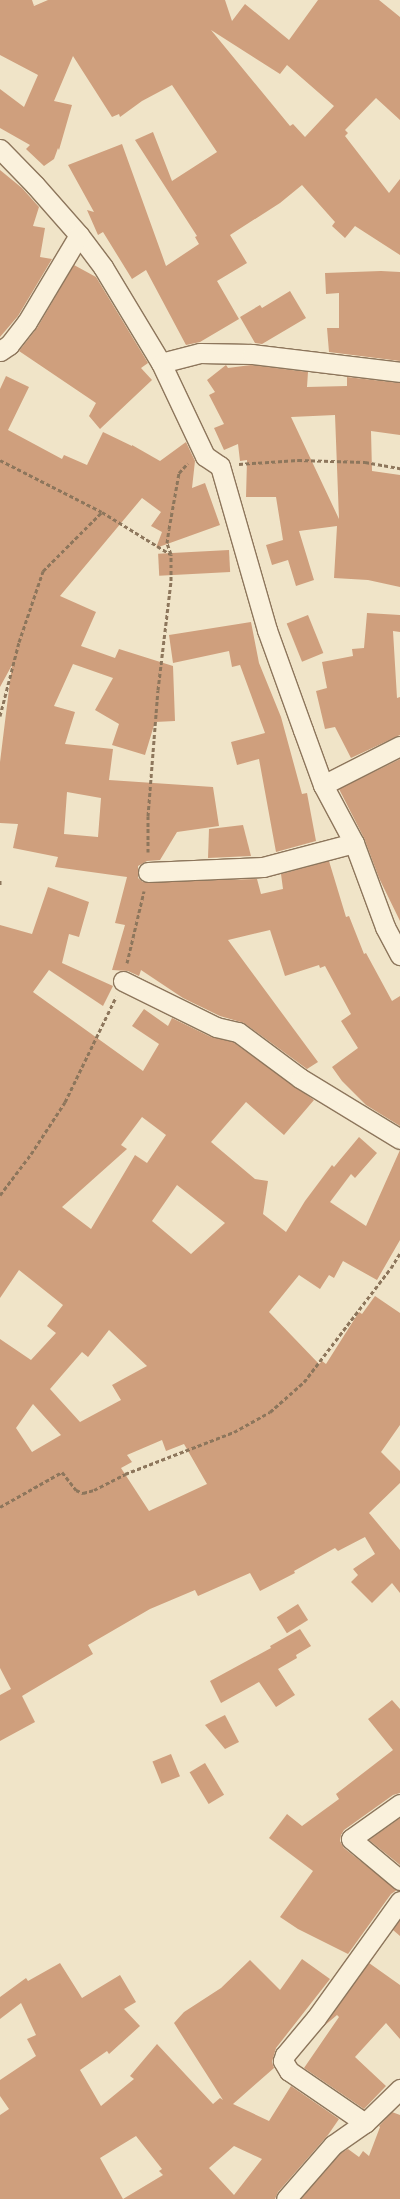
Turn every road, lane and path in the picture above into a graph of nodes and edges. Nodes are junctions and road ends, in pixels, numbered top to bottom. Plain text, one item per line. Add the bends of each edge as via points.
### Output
1 (0, 150) edge
2 (80, 235) junction
3 (0, 351) edge
4 (161, 362) junction
5 (400, 372) edge
6 (0, 460) edge
7 (212, 461) junction
8 (400, 468) edge
9 (102, 512) junction
10 (171, 554) junction
11 (0, 716) edge
12 (400, 746) edge
13 (323, 785) junction
14 (354, 843) junction
15 (148, 872) junction
16 (0, 880) edge
17 (0, 885) edge
18 (393, 923) edge
19 (400, 956) edge
20 (123, 981) junction
21 (400, 1139) edge
22 (0, 1195) edge
23 (400, 1253) edge
24 (0, 1507) edge
25 (400, 1804) edge
26 (400, 1880) edge
27 (400, 1901) edge
28 (396, 2097) edge
29 (365, 2122) junction
30 (286, 2199) edge

1 - 2 street
2 - 3 street via 27,322
2 - 4 street
4 - 5 street via 200,353 252,354
4 - 7 street
6 - 9 path
7 - 8 path via 365,462
7 - 10 path via 194,460 180,470 168,529
7 - 13 street via 267,630
9 - 10 path
9 - 11 path via 43,572 19,642
10 - 15 path via 148,816
12 - 13 street
13 - 14 street
14 - 15 street via 263,867
14 - 18 street
15 - 20 path
16 - 17 path
18 - 19 street
20 - 21 street via 216,1026 238,1032 300,1078
20 - 22 path via 65,1102
23 - 24 path via 304,1382 270,1412 234,1432 125,1474 94,1490 83,1493 76,1490 62,1472
25 - 26 street via 351,1839
27 - 29 street via 283,2061 289,2071
28 - 29 street
29 - 30 street via 333,2145

